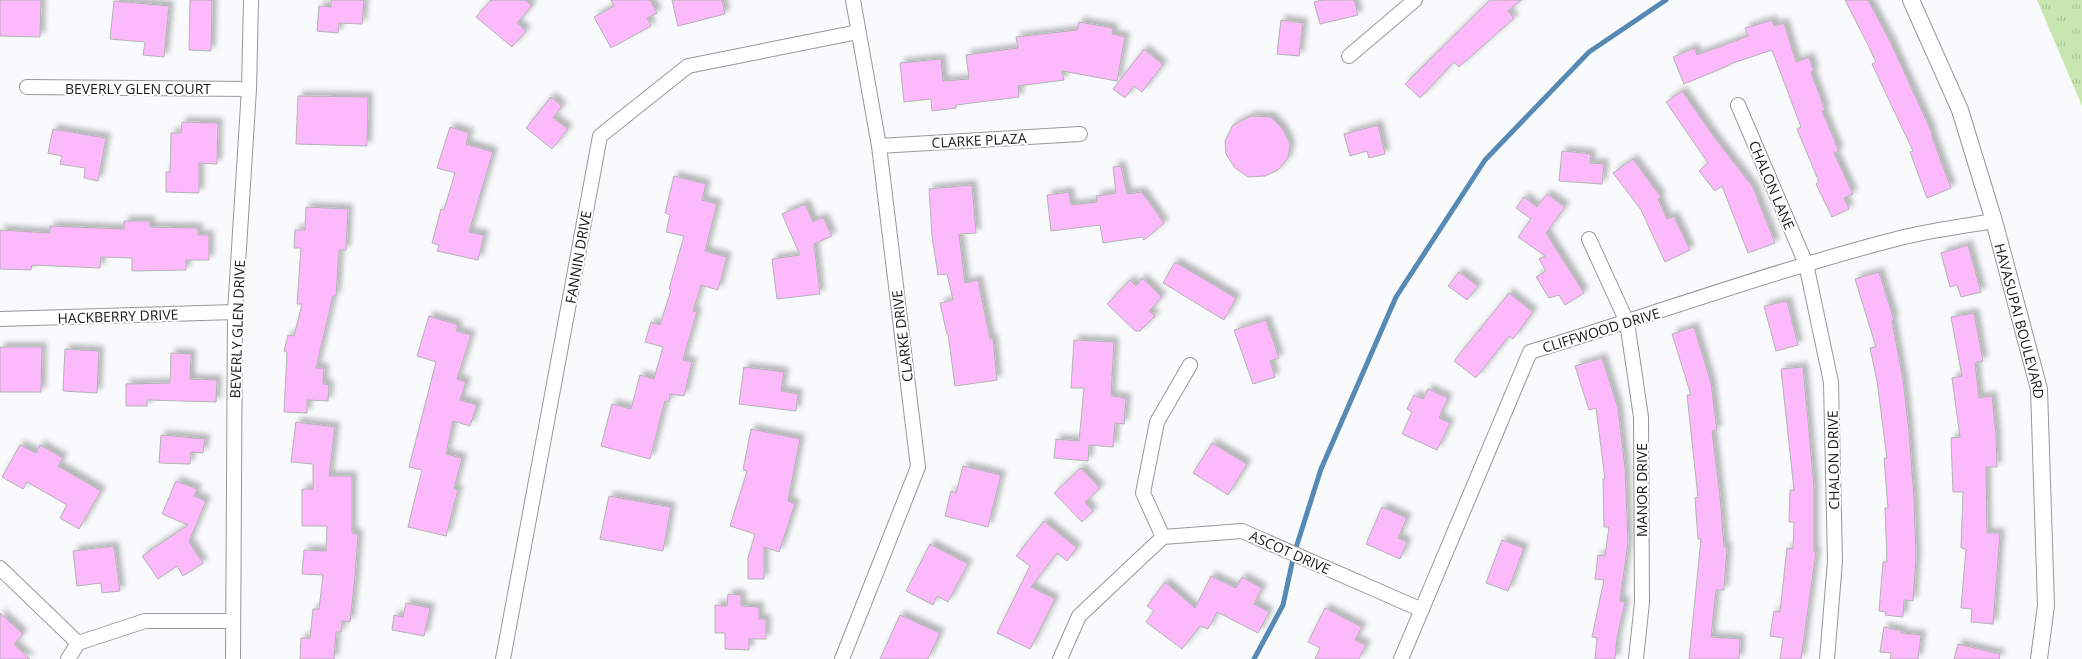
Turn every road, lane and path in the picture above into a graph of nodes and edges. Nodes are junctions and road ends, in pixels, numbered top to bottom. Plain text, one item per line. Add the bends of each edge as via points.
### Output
1 (251, 0) edge
2 (853, 0) edge
3 (1415, 0) edge
4 (1911, 0) edge
5 (858, 32) junction
6 (1349, 56) dead end
7 (27, 88) dead end
8 (249, 89) junction
9 (1738, 105) dead end
10 (1080, 134) dead end
11 (879, 146) junction
12 (1994, 221) junction
13 (1589, 239) dead end
14 (1806, 264) junction
15 (235, 312) junction
16 (0, 319) edge
17 (1628, 322) junction
18 (1190, 365) dead end
19 (1163, 538) junction
20 (0, 568) edge
21 (1422, 610) junction
22 (233, 621) junction
23 (78, 643) junction
24 (68, 659) edge
25 (233, 659) edge
26 (503, 659) edge
27 (842, 659) edge
28 (1060, 659) edge
29 (1401, 659) edge
30 (1636, 659) edge
31 (1827, 659) edge
32 (2039, 659) edge

1 - 8 street, BEVERLY GLEN DRIVE
2 - 5 street, CLARKE DRIVE
3 - 6 street
4 - 12 street, HAVASUPAI BOULEVARD via 1960,110
5 - 11 street, CLARKE DRIVE
5 - 26 street, FANNIN DRIVE via 688,66 600,136
7 - 8 street, BEVERLY GLEN COURT
8 - 15 street, BEVERLY GLEN DRIVE
9 - 14 street, CHALON LANE
10 - 11 street, CLARKE PLAZA
11 - 27 street, CLARKE DRIVE via 918,467
12 - 14 street, CLIFFWOOD DRIVE via 1906,237
12 - 32 street, HAVASUPAI BOULEVARD via 2039,389 2046,606
13 - 17 street, MANOR DRIVE
14 - 17 street, CLIFFWOOD DRIVE
14 - 31 street, CHALON DRIVE via 1831,382 1835,561
15 - 16 street, HACKBERRY DRIVE
15 - 22 street, BEVERLY GLEN DRIVE
17 - 21 street, CLIFFWOOD DRIVE via 1530,352
17 - 30 street, MANOR DRIVE via 1641,417 1642,602
18 - 19 street via 1157,422 1144,493
19 - 21 street, ASCOT DRIVE via 1242,531
19 - 28 street via 1079,616
20 - 23 street
21 - 29 street, CLIFFWOOD DRIVE
22 - 23 street via 145,621
22 - 25 street, BEVERLY GLEN DRIVE
23 - 24 street

